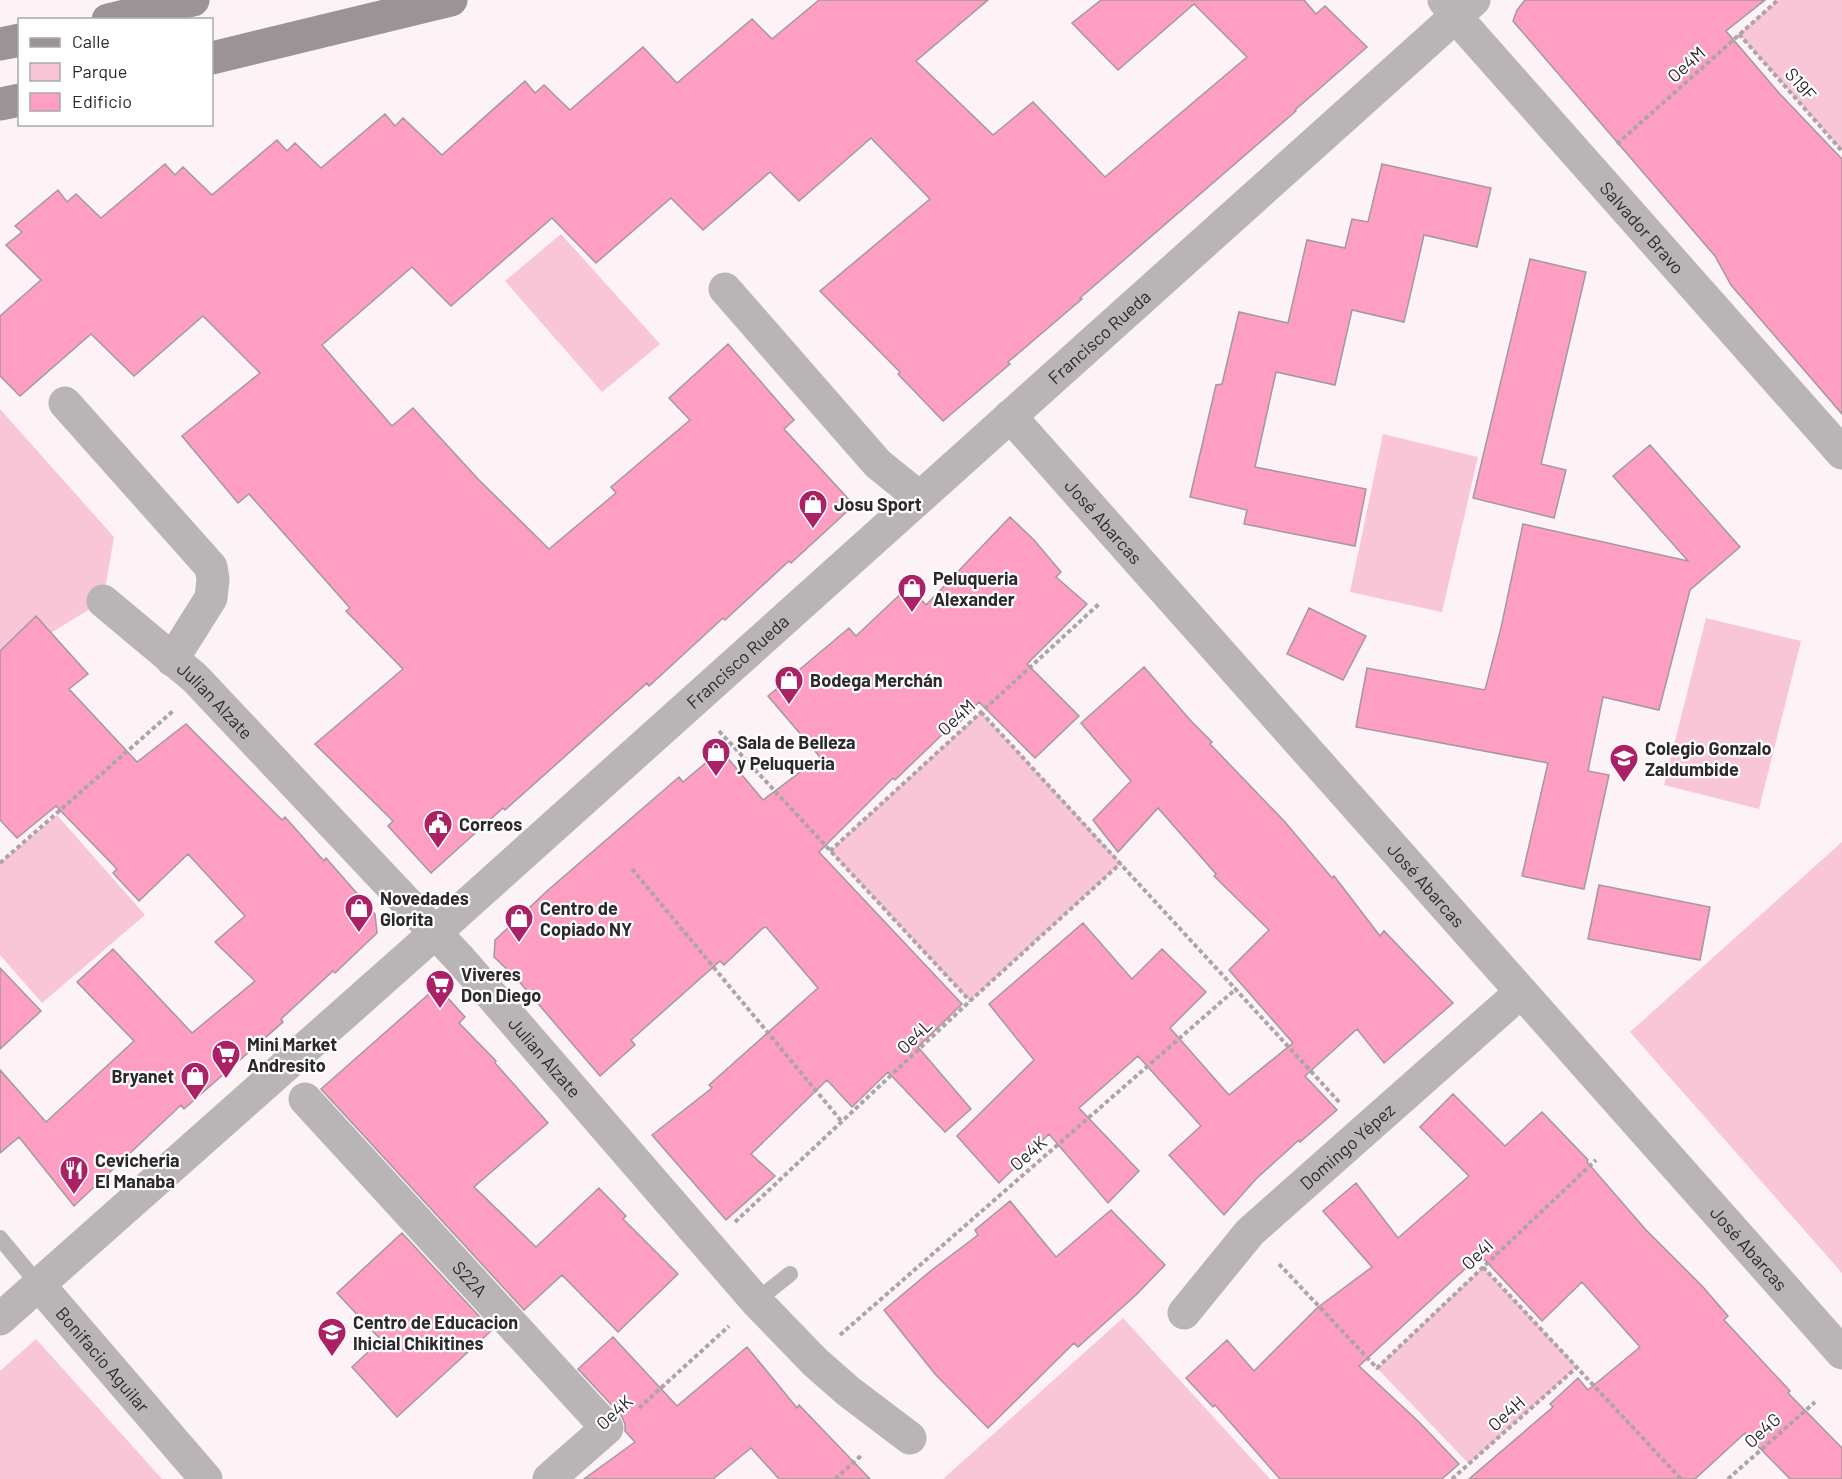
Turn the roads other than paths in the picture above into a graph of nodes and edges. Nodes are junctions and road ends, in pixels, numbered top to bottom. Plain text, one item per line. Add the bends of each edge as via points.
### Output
1 (193, 0) edge
2 (451, 0) edge
3 (1458, 5) edge
4 (116, 18) edge
5 (18, 40) edge
6 (0, 44) edge
7 (213, 58) edge
8 (18, 100) edge
9 (0, 104) edge
10 (725, 289) dead end
11 (65, 404) dead end
12 (1010, 416) junction
13 (1842, 453) edge
14 (919, 497) junction
15 (103, 601) dead end
16 (172, 660) junction
17 (435, 933) junction
18 (1521, 992) junction
19 (305, 1099) dead end
20 (0, 1238) edge
21 (790, 1274) dead end
22 (39, 1285) junction
23 (756, 1301) junction
24 (1184, 1313) dead end
25 (0, 1319) edge
26 (1842, 1353) edge
27 (909, 1438) dead end
28 (206, 1479) edge
29 (549, 1479) edge

1 - 4 street
2 - 7 street
3 - 12 street, Francisco Rueda
3 - 13 street, Salvador Bravo
5 - 6 street
8 - 9 street
10 - 14 street via 878,464
11 - 16 street via 211,567 211,598
12 - 14 street, Francisco Rueda
12 - 18 street, José Abarcas
14 - 17 street, Francisco Rueda
15 - 16 street, Julian Alzate
16 - 17 street, Julian Alzate via 195,678
17 - 22 street, Francisco Rueda
17 - 23 street, Julian Alzate
18 - 24 street, Domingo Yépez via 1250,1232
18 - 26 street, José Abarcas
19 - 29 street, S22A via 607,1428
20 - 22 lane, Bonifacio Aguilar
21 - 23 lane
22 - 25 street, Francisco Rueda
22 - 28 street, Bonifacio Aguilar
23 - 27 street, Julian Alzate via 815,1362

